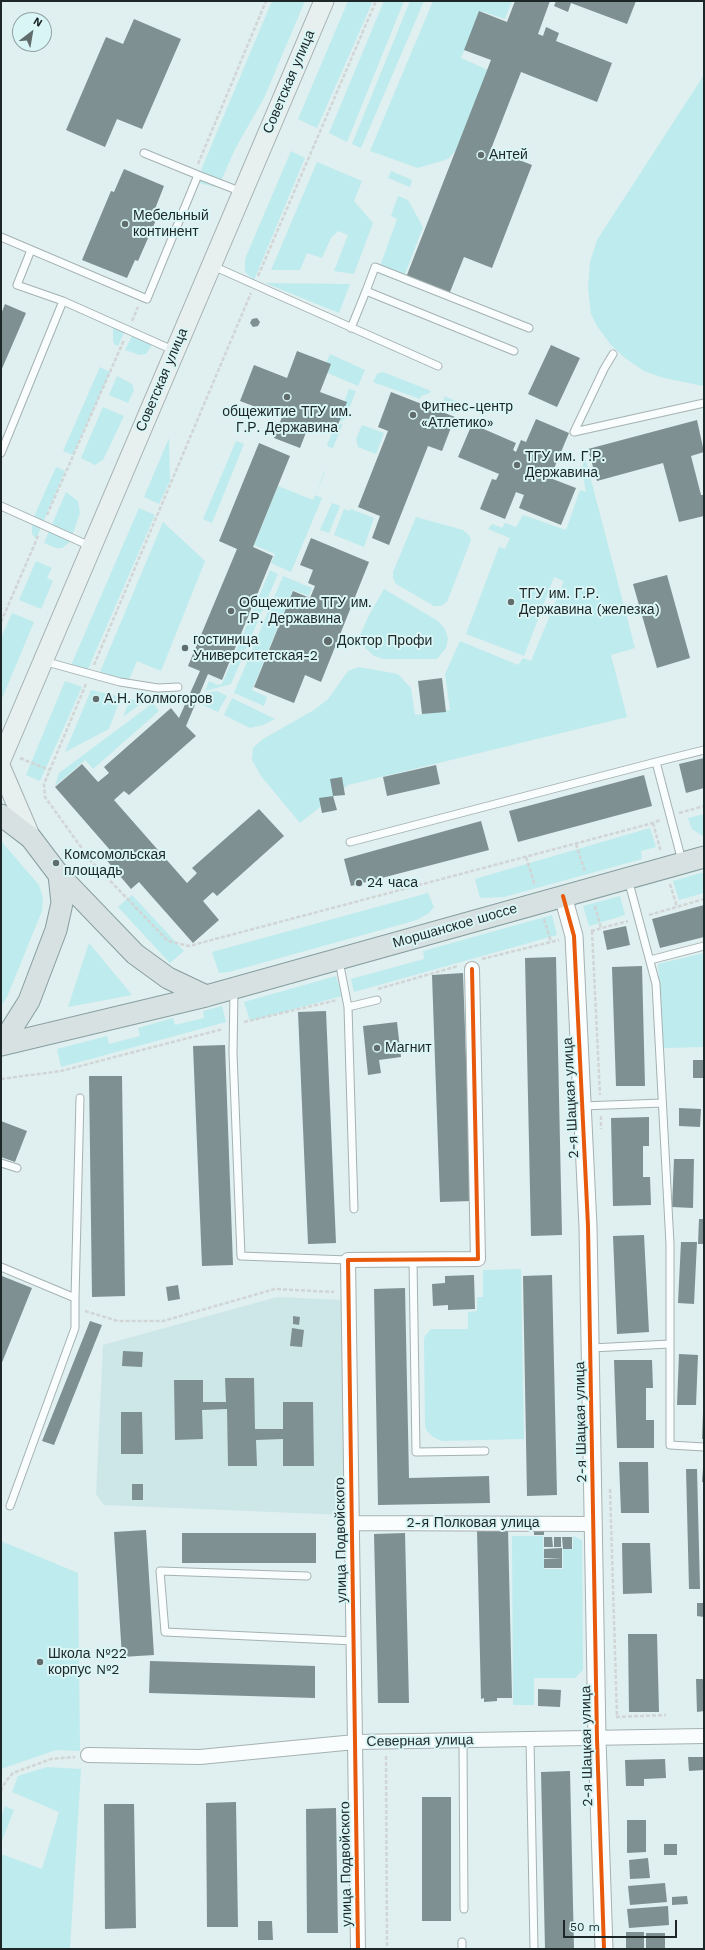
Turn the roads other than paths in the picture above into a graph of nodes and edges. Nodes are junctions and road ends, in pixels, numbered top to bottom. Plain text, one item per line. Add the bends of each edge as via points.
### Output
1 (324, 1) edge
2 (144, 153) dead end
3 (196, 174) junction
4 (242, 192) junction
5 (1, 237) edge
6 (31, 250) junction
7 (211, 265) junction
8 (366, 291) junction
9 (62, 302) junction
10 (351, 328) junction
11 (529, 328) dead end
12 (175, 351) junction
13 (514, 351) dead end
14 (613, 354) dead end
15 (438, 366) dead end
16 (704, 403) edge
17 (1, 453) edge
18 (1, 506) edge
19 (91, 546) junction
20 (43, 661) junction
21 (178, 687) dead end
22 (704, 750) edge
23 (2, 760) edge
24 (656, 762) junction
25 (1, 815) edge
26 (32, 838) junction
27 (350, 842) dead end
28 (704, 856) edge
29 (682, 862) junction
30 (59, 875) junction
31 (628, 877) junction
32 (563, 896) junction
33 (704, 946) edge
34 (338, 959) junction
35 (650, 960) junction
36 (471, 965) road end
37 (234, 988) junction
38 (206, 996) junction
39 (377, 1000) dead end
40 (348, 1007) junction
41 (1, 1039) edge
42 (1, 1045) edge
43 (80, 1098) dead end
44 (662, 1102) junction
45 (582, 1106) junction
46 (1, 1163) edge
47 (17, 1168) dead end
48 (354, 1209) dead end
49 (348, 1260) junction
50 (413, 1260) junction
51 (1, 1267) edge
52 (75, 1298) junction
53 (670, 1344) junction
54 (591, 1348) junction
55 (704, 1447) edge
56 (484, 1452) dead end
57 (10, 1506) dead end
58 (352, 1523) junction
59 (594, 1524) junction
60 (307, 1576) dead end
61 (354, 1641) junction
62 (704, 1736) edge
63 (530, 1739) junction
64 (598, 1739) junction
65 (463, 1740) junction
66 (355, 1742) junction
67 (88, 1755) road end
68 (464, 1909) dead end
69 (358, 1949) edge
70 (534, 1949) edge
71 (604, 1949) edge

1 - 4 main road, Советская улица
2 - 3 lane
3 - 4 lane
3 - 6 lane via 147,299
4 - 7 main road, Советская улица
5 - 6 lane
6 - 9 lane via 17,285
7 - 10 lane
7 - 12 main road, Советская улица
8 - 10 lane
8 - 11 lane via 375,267
8 - 13 lane
9 - 12 lane
9 - 17 lane
10 - 15 lane
12 - 19 main road, Советская улица
14 - 16 lane via 574,432
18 - 19 lane
19 - 20 main road, Советская улица
20 - 21 lane via 120,682 158,688
20 - 23 main road, Советская улица
22 - 24 lane
23 - 26 main road
24 - 27 lane
24 - 29 lane
25 - 26 main road
26 - 30 main road
28 - 29 main road, Моршанское шоссе
29 - 31 main road, Моршанское шоссе
30 - 38 main road via 135,954 168,978
30 - 41 main road via 62,902 56,930 29,1001 7,1036
31 - 32 main road, Моршанское шоссе
31 - 35 lane
32 - 34 main road, Моршанское шоссе
32 - 45 street, 2-я Шацкая улица via 574,936
33 - 35 lane
34 - 37 main road, Моршанское шоссе
34 - 40 lane
35 - 44 lane via 656,984
36 - 50 street via 478,1259
37 - 38 main road, Моршанское шоссе
37 - 49 lane via 232,1025 241,1256
38 - 42 main road, Моршанское шоссе
39 - 40 lane
40 - 48 lane
43 - 52 lane
44 - 45 lane
44 - 53 lane via 670,1244
45 - 54 street, 2-я Шацкая улица
46 - 47 lane
49 - 50 street
49 - 58 street, улица Подвойского
50 - 56 lane via 416,1452
51 - 52 lane
52 - 57 lane via 75,1328
53 - 54 lane
53 - 55 lane via 670,1445
54 - 59 street, 2-я Шацкая улица
58 - 59 street, 2-я Полковая улица
58 - 61 street, улица Подвойского
59 - 64 street, 2-я Шацкая улица
60 - 61 lane via 160,1571 165,1632
61 - 66 street, улица Подвойского
62 - 64 street, Северная улица
63 - 64 street, Северная улица
63 - 65 street, Северная улица
63 - 70 lane
64 - 71 street, 2-я Шацкая улица
65 - 66 street, Северная улица
65 - 68 lane
66 - 67 street, Северная улица via 200,1757
66 - 69 street, улица Подвойского

